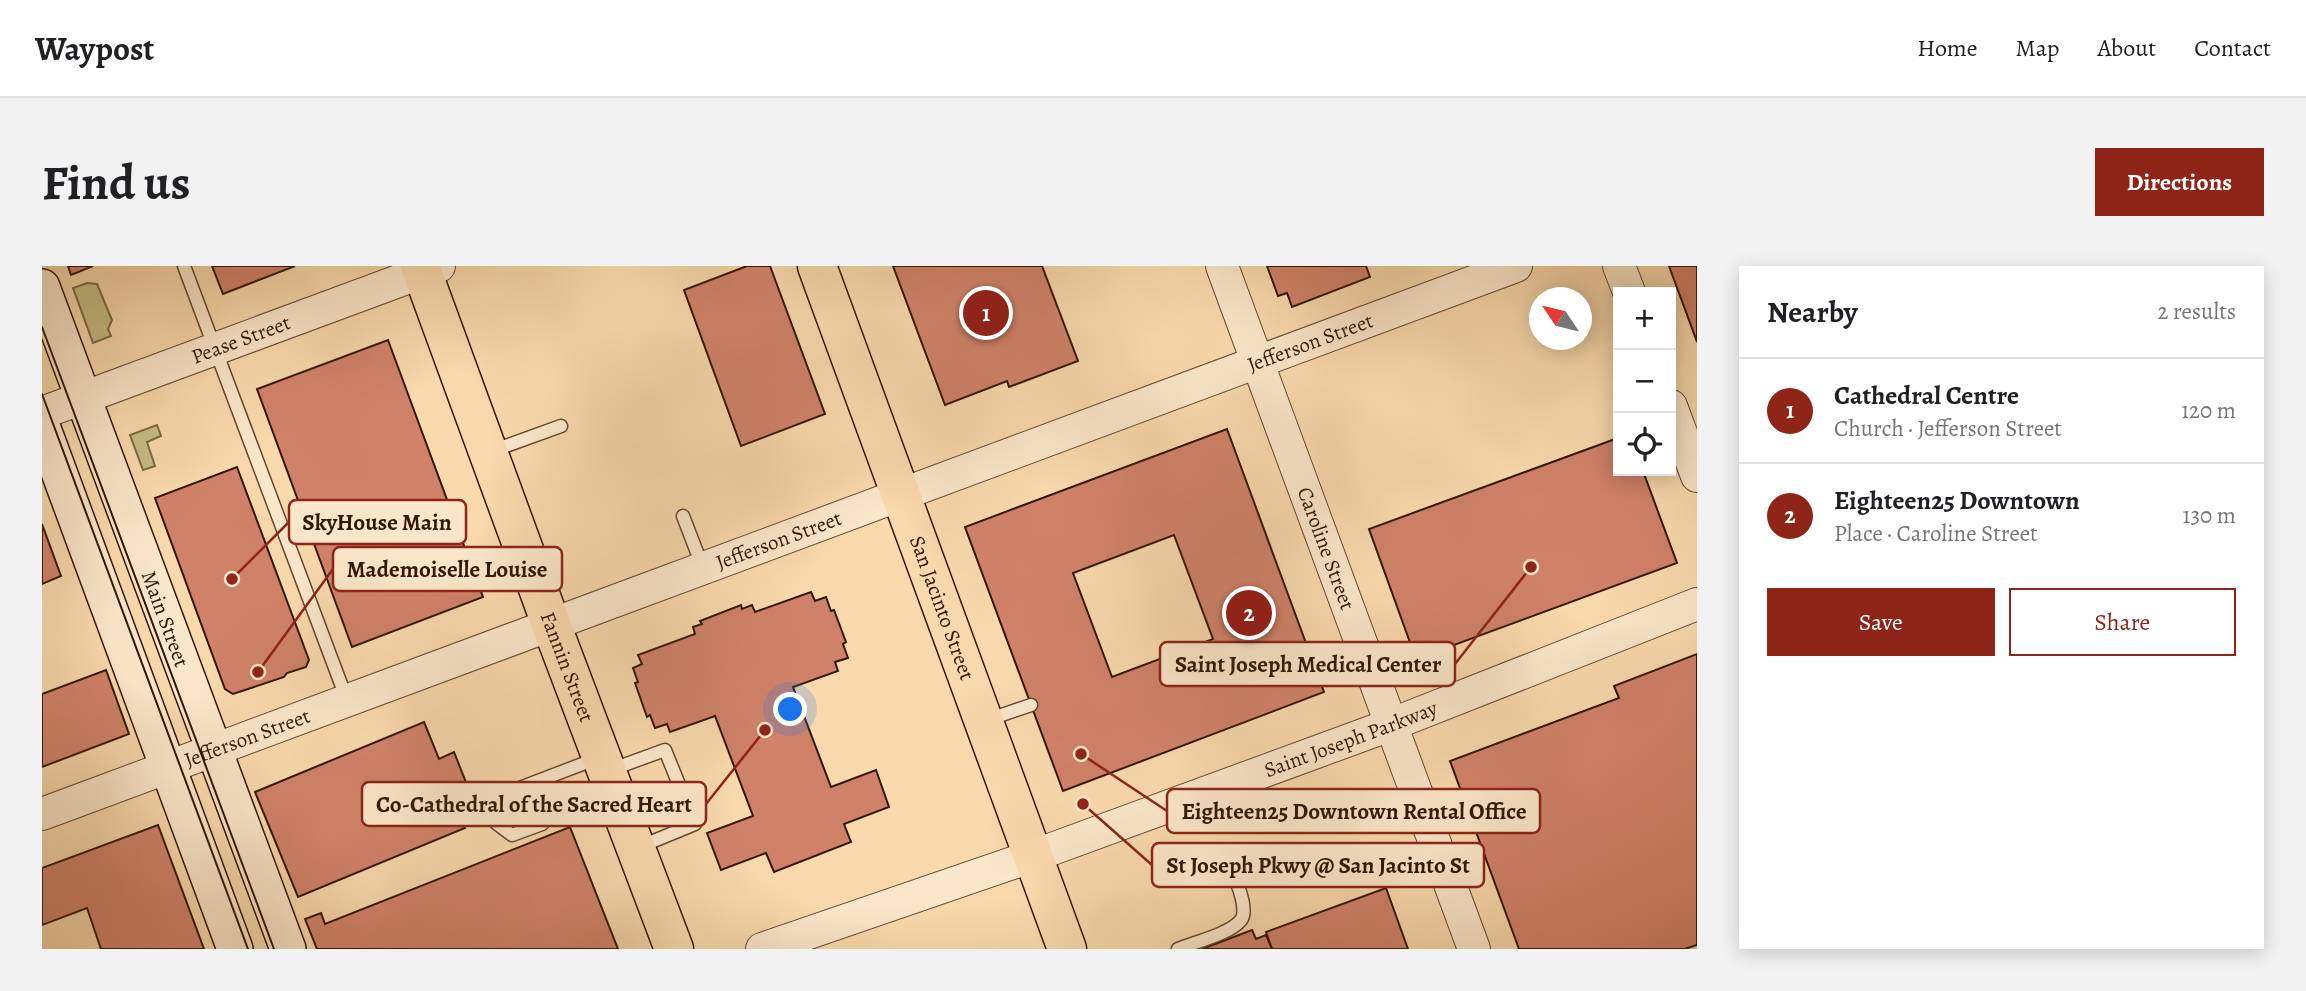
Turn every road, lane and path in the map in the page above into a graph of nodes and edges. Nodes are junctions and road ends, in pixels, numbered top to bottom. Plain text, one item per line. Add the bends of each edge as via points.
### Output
1 (184, 266) edge
2 (817, 266) edge
3 (1222, 266) edge
4 (1516, 266) edge
5 (1619, 266) edge
6 (427, 268) edge
7 (42, 286) edge
8 (1627, 287) edge
9 (216, 349) junction
10 (1257, 362) junction
11 (83, 398) junction
12 (42, 413) edge
13 (1674, 413) edge
14 (42, 426) edge
15 (561, 426) dead end
16 (488, 452) junction
17 (1697, 476) edge
18 (900, 495) junction
19 (683, 516) dead end
20 (703, 568) junction
21 (1697, 604) edge
22 (551, 624) junction
23 (348, 701) junction
24 (1031, 705) dead end
25 (984, 722) junction
26 (1390, 725) junction
27 (213, 751) junction
28 (168, 767) junction
29 (606, 770) junction
30 (42, 814) edge
31 (636, 848) junction
32 (1033, 856) junction
33 (1199, 856) dead end
34 (234, 949) edge
35 (288, 949) edge
36 (674, 949) edge
37 (762, 949) edge
38 (1067, 949) edge
39 (1178, 949) edge
40 (1474, 949) edge

1 - 9 lane
2 - 18 main road, San Jacinto Street
3 - 10 street, Caroline Street
4 - 10 street, Jefferson Street
5 - 8 street
6 - 9 street, Pease Street
6 - 16 main road, Fannin Street
7 - 11 main road, Main Street
9 - 11 street, Pease Street
9 - 23 lane
10 - 18 street, Jefferson Street
10 - 26 street, Caroline Street
11 - 12 street, Pease Street
11 - 27 main road, Main Street
13 - 17 street
14 - 28 main road
15 - 16 lane
16 - 22 main road, Fannin Street
18 - 20 street, Jefferson Street
18 - 25 main road, San Jacinto Street
19 - 20 lane
20 - 22 street, Jefferson Street
21 - 26 street, Saint Joseph Parkway
22 - 23 street, Jefferson Street
22 - 29 main road, Fannin Street
23 - 27 street, Jefferson Street
24 - 25 lane
25 - 32 main road, San Jacinto Street
26 - 32 street, Saint Joseph Parkway
26 - 40 street, Caroline Street
27 - 28 street, Jefferson Street
27 - 35 main road, Main Street
28 - 30 street, Jefferson Street
28 - 34 main road
29 - 29 lane via 499,796 491,810 496,822 512,835 542,824 565,797
29 - 31 main road, Fannin Street
29 - 31 lane via 665,750 695,824
31 - 36 main road, Fannin Street
32 - 37 street, Saint Joseph Parkway
32 - 38 main road, San Jacinto Street
33 - 39 lane via 1222,858 1245,915 1235,928

